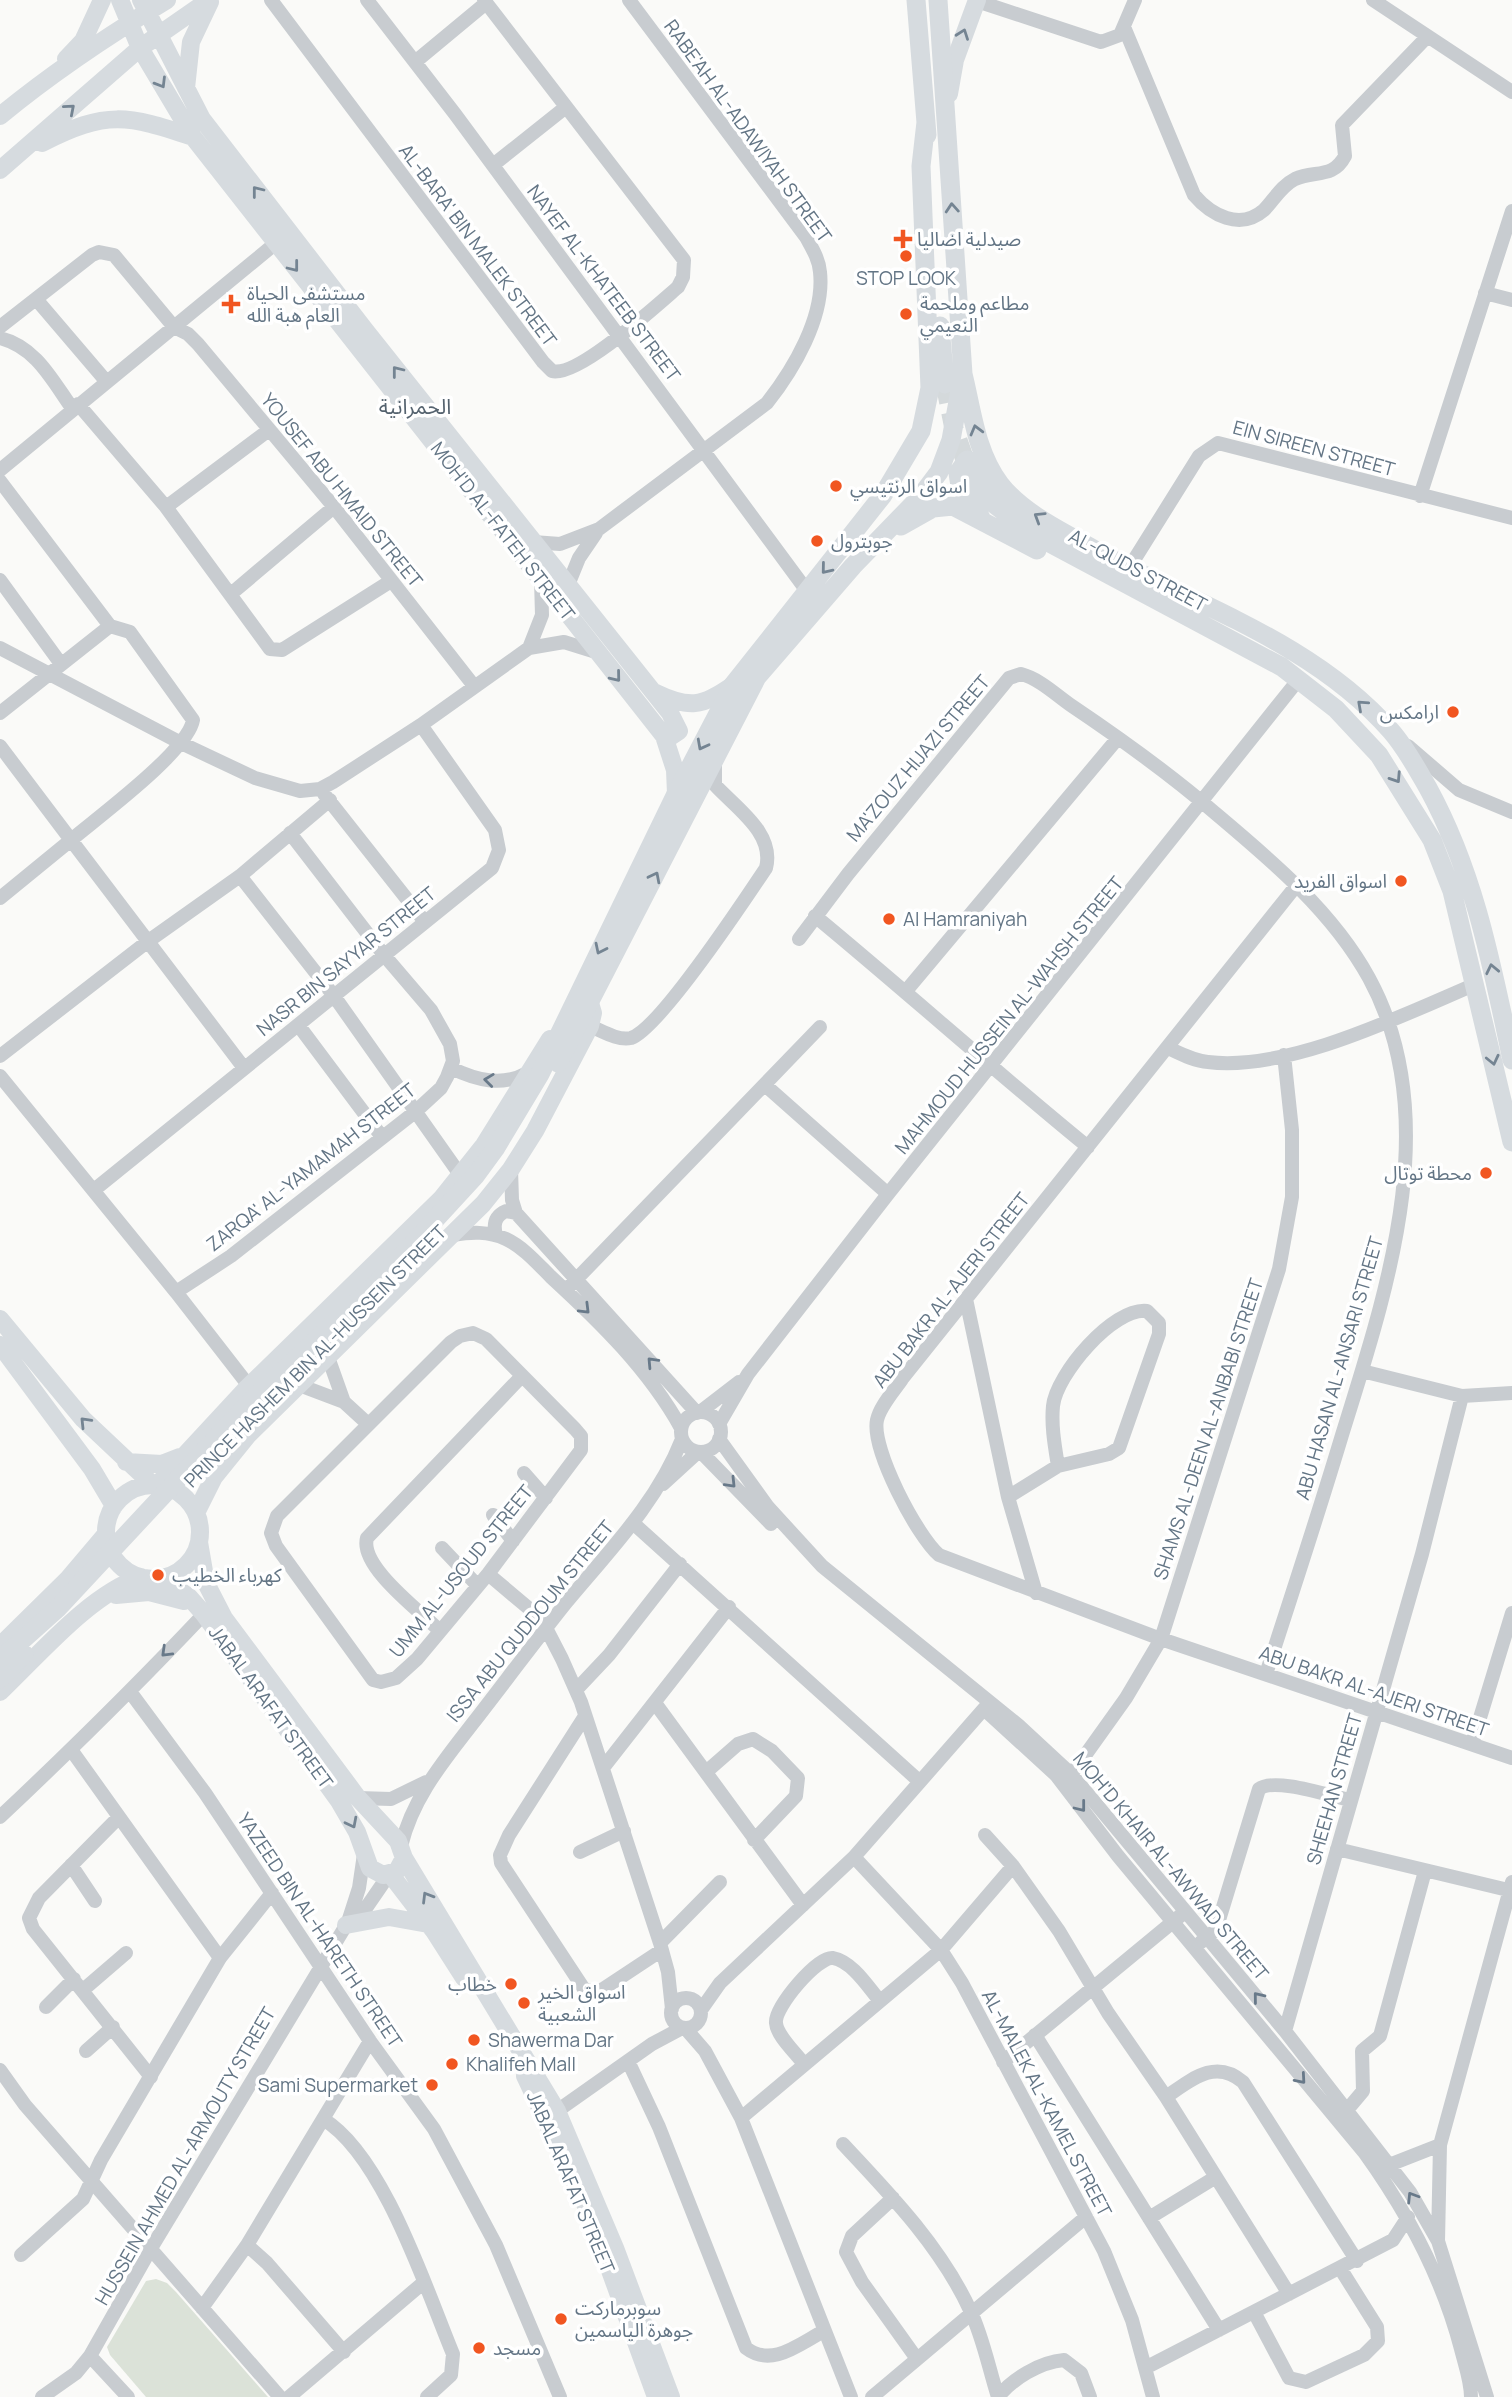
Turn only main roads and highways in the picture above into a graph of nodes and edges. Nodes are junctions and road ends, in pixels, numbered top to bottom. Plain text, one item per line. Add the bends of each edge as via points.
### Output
1 (102, 0) edge
2 (120, 0) edge
3 (167, 0) edge
4 (210, 0) edge
5 (916, 0) edge
6 (938, 0) edge
7 (977, 0) edge
8 (143, 6) edge
9 (129, 24) junction
10 (158, 36) junction
11 (140, 48) junction
12 (71, 65) junction
13 (50, 74) junction
14 (186, 88) junction
15 (91, 91) junction
16 (0, 116) edge
17 (935, 120) junction
18 (193, 137) junction
19 (20, 153) junction
20 (0, 170) edge
21 (963, 374) junction
22 (944, 384) tunnel mouth
23 (921, 431) junction
24 (951, 440) junction
25 (907, 456) junction
26 (970, 474) tunnel mouth
27 (999, 483) junction
28 (883, 495) junction
29 (927, 502) junction
30 (900, 517) junction
31 (981, 518) junction
32 (886, 534) junction
33 (1255, 651) junction
34 (733, 685) junction
35 (654, 692) junction
36 (664, 736) junction
37 (676, 794) junction
38 (590, 1003) junction
39 (566, 1020) junction
40 (1512, 1060) edge
41 (1512, 1142) edge
42 (0, 1318) edge
43 (0, 1345) edge
44 (252, 1400) junction
45 (196, 1443) junction
46 (120, 1456) junction
47 (183, 1456) junction
48 (92, 1469) junction
49 (214, 1477) junction
50 (155, 1485) junction
51 (114, 1506) junction
52 (196, 1513) junction
53 (106, 1534) junction
54 (199, 1542) junction
55 (141, 1577) junction
56 (161, 1578) junction
57 (67, 1580) junction
58 (206, 1583) junction
59 (99, 1600) junction
60 (196, 1605) junction
61 (13, 1649) edge
62 (0, 1660) edge
63 (0, 1679) edge
64 (0, 1692) edge
65 (402, 1852) junction
66 (389, 1875) junction
67 (347, 1924) road end
68 (428, 1924) junction
69 (656, 2397) edge
70 (671, 2397) edge

1 - 13 main road via 83,41
2 - 9 main road, MOH'D AL-FATEH STREET
3 - 8 main road
4 - 10 main road
4 - 14 main road via 191,42
5 - 17 highway, AL-QUDS STREET
6 - 17 highway, AL-QUDS STREET
17 -> 7 main road
8 - 9 main road
8 - 10 main road, MOH'D AL-FATEH STREET
9 - 11 main road, MOH'D AL-FATEH STREET
9 - 12 main road
10 - 11 main road
10 - 14 main road, MOH'D AL-FATEH STREET
11 - 15 main road
11 -> 18 main road, MOH'D AL-FATEH STREET
12 - 13 main road
12 - 15 main road via 89,71
13 - 16 main road
35 -> 14 main road, MOH'D AL-FATEH STREET via 202,119
19 -> 15 main road
21 -> 17 highway, AL-QUDS STREET
17 - 22 highway, AL-QUDS STREET
17 - 23 highway, PRINCE HASHEM BIN AL-HUSSEIN STREET via 921,166 930,388
18 - 19 main road via 142,120 103,119 74,127
18 -> 36 main road, MOH'D AL-FATEH STREET
19 - 20 main road
21 - 24 highway, PRINCE HASHEM BIN AL-HUSSEIN STREET
27 -> 21 highway, AL-QUDS STREET via 976,432
23 - 24 highway via 923,445 930,452 941,451
23 - 25 highway, PRINCE HASHEM BIN AL-HUSSEIN STREET
24 - 29 highway, PRINCE HASHEM BIN AL-HUSSEIN STREET
25 - 28 highway, PRINCE HASHEM BIN AL-HUSSEIN STREET
25 - 29 highway
26 - 33 highway, AL-QUDS STREET via 1003,512 1033,534
27 - 31 highway via 972,461 960,466 957,480
40 -> 27 highway, AL-QUDS STREET via 1474,894 1434,800 1391,730 1335,680 1278,641 1129,568 1034,514
28 - 30 highway via 903,494
28 -> 34 highway, PRINCE HASHEM BIN AL-HUSSEIN STREET
29 - 30 highway, PRINCE HASHEM BIN AL-HUSSEIN STREET
29 - 31 highway via 953,506
29 - 32 highway
30 - 32 highway, PRINCE HASHEM BIN AL-HUSSEIN STREET
31 - 33 highway via 1219,646
38 -> 32 highway, PRINCE HASHEM BIN AL-HUSSEIN STREET via 710,790 715,760 762,670
33 -> 41 highway, AL-QUDS STREET via 1336,709 1379,755 1432,840 1452,891
34 - 35 main road via 697,704
34 -> 37 highway, PRINCE HASHEM BIN AL-HUSSEIN STREET
35 - 36 main road, MOH'D AL-FATEH STREET via 678,724 675,735
36 - 37 main road, MOH'D AL-FATEH STREET via 675,770
37 -> 39 highway, PRINCE HASHEM BIN AL-HUSSEIN STREET
38 - 44 highway, PRINCE HASHEM BIN AL-HUSSEIN STREET via 517,1136 480,1187 413,1262
38 - 49 main road, PRINCE HASHEM BIN AL-HUSSEIN STREET via 590,1026 511,1169 453,1235 248,1435
39 - 44 main road, PRINCE HASHEM BIN AL-HUSSEIN STREET via 461,1176
39 - 44 highway, PRINCE HASHEM BIN AL-HUSSEIN STREET via 540,1074 476,1175 375,1285
46 -> 42 main road via 77,1413
43 - 48 main road
44 - 45 main road, PRINCE HASHEM BIN AL-HUSSEIN STREET
44 - 61 highway, PRINCE HASHEM BIN AL-HUSSEIN STREET via 57,1609
45 - 47 main road, PRINCE HASHEM BIN AL-HUSSEIN STREET
45 - 49 main road via 187,1466 190,1474 201,1480
46 - 47 main road via 162,1464
46 - 48 main road via 114,1473 105,1475
46 - 50 main road
47 - 50 main road, PRINCE HASHEM BIN AL-HUSSEIN STREET
48 - 51 main road
49 - 52 main road, PRINCE HASHEM BIN AL-HUSSEIN STREET
50 - 51 main road via 131,1490
50 - 52 main road via 181,1493
51 - 53 main road
52 - 54 main road
53 - 55 main road via 117,1561
53 - 57 main road, PRINCE HASHEM BIN AL-HUSSEIN STREET
54 - 56 main road via 178,1572
54 - 58 main road, JABAL ARAFAT STREET
55 - 56 main road
55 - 59 main road
56 - 60 main road, JABAL ARAFAT STREET
57 - 59 main road via 97,1576
57 - 61 main road, PRINCE HASHEM BIN AL-HUSSEIN STREET
58 - 60 main road via 196,1587
58 - 65 main road, JABAL ARAFAT STREET via 224,1618
59 - 60 main road via 144,1592
59 - 64 main road
60 -> 66 main road, JABAL ARAFAT STREET via 346,1812 370,1868
61 - 62 highway, PRINCE HASHEM BIN AL-HUSSEIN STREET
61 - 63 highway, PRINCE HASHEM BIN AL-HUSSEIN STREET
65 - 66 main road via 400,1867
70 -> 65 main road, JABAL ARAFAT STREET via 557,2111
66 - 68 main road, JABAL ARAFAT STREET
67 - 68 main road via 389,1917
68 - 69 main road, JABAL ARAFAT STREET via 547,2118 592,2221

